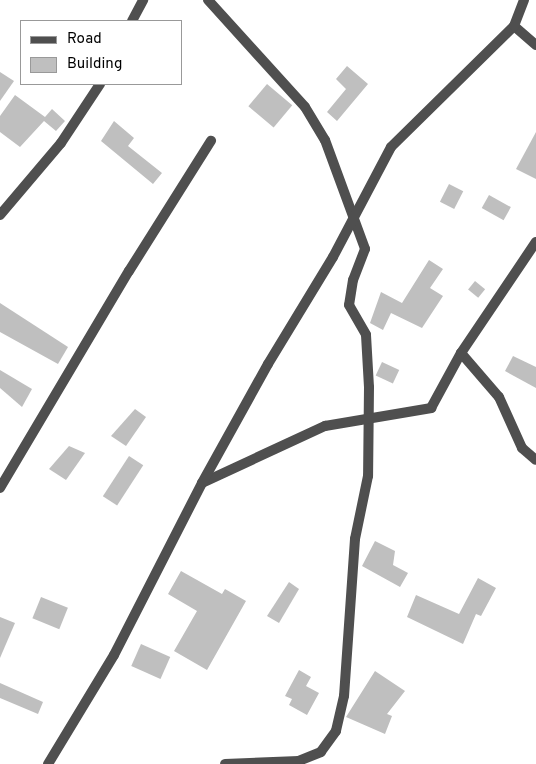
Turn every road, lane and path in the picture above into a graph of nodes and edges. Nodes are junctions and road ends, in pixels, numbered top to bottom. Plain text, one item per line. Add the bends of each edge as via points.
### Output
1 (143, 0) edge
2 (208, 0) edge
3 (524, 0) edge
4 (133, 20) edge
5 (514, 26) junction
6 (536, 45) edge
7 (99, 85) edge
8 (212, 141) dead end
9 (353, 214) junction
10 (0, 215) edge
11 (536, 242) edge
12 (461, 352) junction
13 (367, 416) junction
14 (536, 460) edge
15 (202, 483) junction
16 (0, 488) edge
17 (48, 764) edge
18 (225, 764) edge

1 - 4 street
2 - 9 street via 305,107 325,140
3 - 5 street
5 - 6 street
5 - 9 street via 391,147
7 - 10 street via 61,143
8 - 16 street via 129,271
9 - 13 street via 365,249 353,280 349,306 366,335
9 - 15 street via 333,257 268,364
11 - 12 street
12 - 13 street via 431,408
12 - 14 street via 498,397 522,448
13 - 15 street via 324,426
13 - 18 street via 368,476 355,539 344,696 336,731 321,752 298,761
15 - 17 street via 114,655

